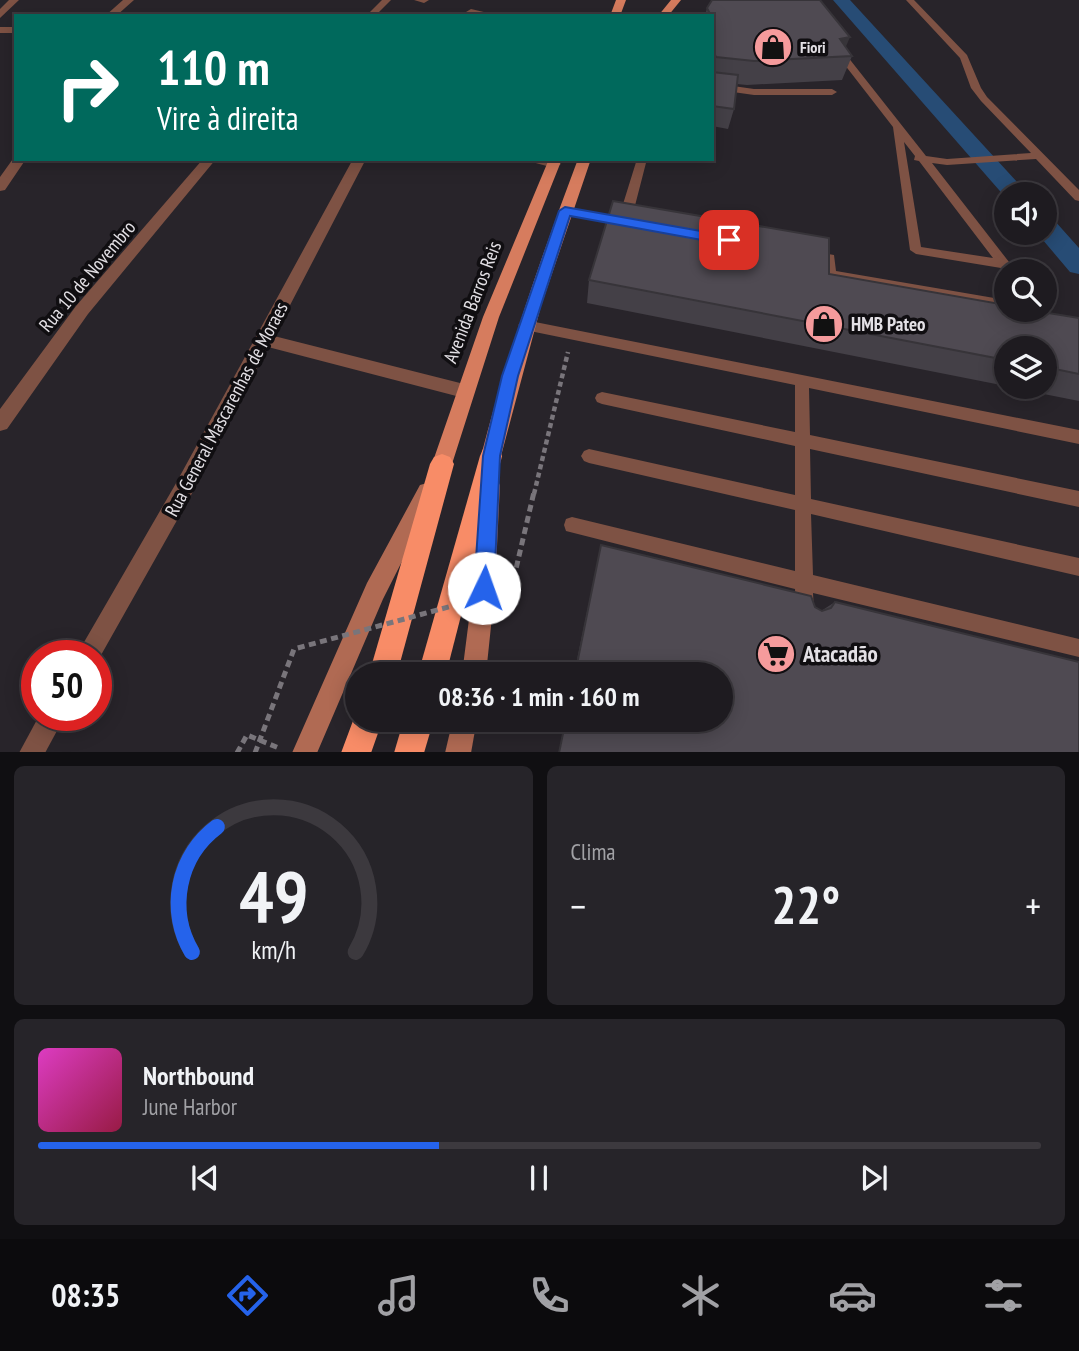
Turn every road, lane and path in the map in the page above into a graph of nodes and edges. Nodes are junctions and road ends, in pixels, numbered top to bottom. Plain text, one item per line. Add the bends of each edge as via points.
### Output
1 (14, 0) edge
2 (129, 0) edge
3 (387, 0) edge
4 (482, 0) edge
5 (676, 0) edge
6 (910, 0) edge
7 (112, 14) edge
8 (372, 14) edge
9 (484, 14) edge
10 (665, 14) edge
11 (0, 15) edge
12 (834, 46) edge
13 (714, 86) edge
14 (832, 92) dead end
15 (897, 127) junction
16 (901, 155) junction
17 (1038, 156) junction
18 (922, 158) junction
19 (19, 161) edge
20 (208, 161) edge
21 (359, 161) edge
22 (584, 161) edge
23 (641, 161) edge
24 (555, 162) edge
25 (0, 187) edge
26 (1079, 197) edge
27 (565, 211) junction
28 (624, 222) junction
29 (641, 225) edge
30 (803, 253) edge
31 (1001, 259) edge
32 (994, 265) edge
33 (994, 303) edge
34 (525, 325) junction
35 (265, 340) junction
36 (566, 360) dead end
37 (802, 380) junction
38 (464, 391) junction
39 (602, 398) dead end
40 (0, 423) edge
41 (1079, 437) edge
42 (803, 441) junction
43 (491, 456) junction
44 (589, 456) dead end
45 (442, 464) junction
46 (1079, 499) edge
47 (804, 506) junction
48 (572, 525) dead end
49 (1079, 566) edge
50 (804, 582) junction
51 (805, 612) edge
52 (97, 640) edge
53 (1079, 648) edge
54 (386, 662) edge
55 (435, 662) edge
56 (475, 662) edge
57 (44, 731) edge
58 (363, 732) edge
59 (415, 732) edge
60 (462, 732) edge
61 (31, 752) edge
62 (237, 752) edge
63 (255, 752) edge
64 (291, 752) edge
65 (304, 752) edge
66 (356, 752) edge
67 (409, 752) edge
68 (458, 752) edge

1 - 11 street
2 - 7 street
3 - 8 lane
4 - 9 street via 471,12
5 - 10 main road
6 - 17 lane via 964,57 976,88
12 - 15 lane
13 - 14 lane via 754,92
15 - 16 lane
15 - 18 lane
16 - 18 lane
16 - 32 lane via 916,250
17 - 18 lane via 947,162
17 - 26 lane
18 - 31 lane
19 - 25 street
20 - 40 street, Rua 10 de Novembro via 82,310
21 - 35 street, Rua General Mascarenhas de Moraes
22 - 27 main road
23 - 28 lane
24 - 38 main road, Avenida Barros Reis
27 - 28 lane
27 - 34 main road
28 - 29 lane
30 - 33 lane via 830,258 830,274
34 - 37 lane
34 - 43 main road
35 - 38 street
35 - 52 street, Rua General Mascarenhas de Moraes
36 - 63 path, bridge via 511,590 294,649
37 - 41 lane
37 - 42 lane
38 - 45 main road, Avenida Barros Reis
39 - 42 lane
42 - 46 lane
42 - 47 lane
43 - 55 highway
43 - 56 main road
44 - 47 lane
45 - 54 highway, Avenida Barros Reis
45 - 65 main road, Avenida Barros Reis via 375,591
47 - 49 lane
47 - 50 lane
48 - 50 lane
50 - 51 lane
50 - 53 lane
57 - 61 street
58 - 66 highway
59 - 67 highway
60 - 68 main road
62 - 64 path via 247,735

